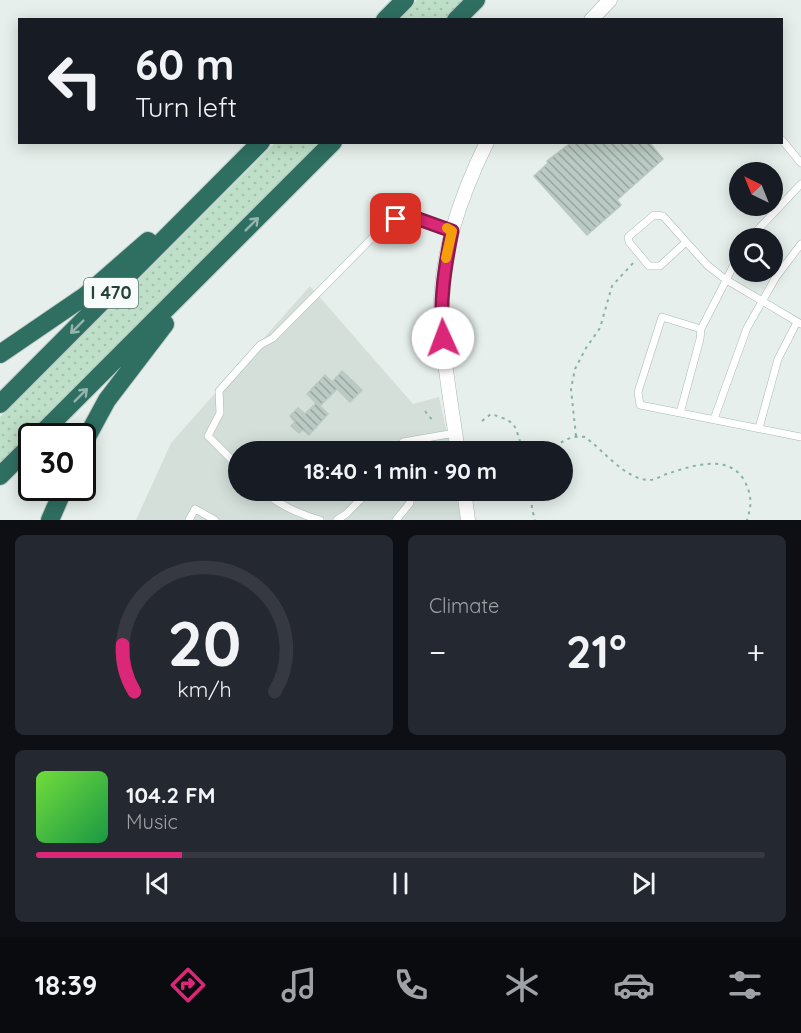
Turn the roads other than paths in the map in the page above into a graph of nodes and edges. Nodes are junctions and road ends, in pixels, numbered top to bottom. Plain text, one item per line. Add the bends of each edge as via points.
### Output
1 (405, 0) edge
2 (476, 0) edge
3 (610, 0) edge
4 (387, 18) edge
5 (458, 18) edge
6 (593, 18) edge
7 (783, 141) edge
8 (259, 144) edge
9 (331, 144) edge
10 (486, 144) edge
11 (801, 163) edge
12 (222, 181) junction
13 (801, 184) edge
14 (759, 228) edge
15 (452, 231) junction
16 (686, 242) junction
17 (801, 244) edge
18 (211, 266) junction
19 (729, 272) edge
20 (725, 279) junction
21 (763, 302) junction
22 (799, 323) edge
23 (701, 329) junction
24 (0, 354) edge
25 (0, 404) edge
26 (680, 413) junction
27 (714, 419) junction
28 (52, 423) edge
29 (94, 423) edge
30 (759, 428) junction
31 (455, 433) junction
32 (801, 436) edge
33 (410, 441) edge
34 (456, 441) edge
35 (228, 456) edge
36 (18, 458) edge
37 (0, 476) edge
38 (58, 501) edge
39 (274, 501) edge
40 (359, 501) edge
41 (410, 501) edge
42 (465, 501) edge
43 (50, 520) edge
44 (189, 520) edge
45 (215, 520) edge
46 (320, 520) edge
47 (341, 520) edge
48 (396, 520) edge
49 (468, 520) edge

1 - 4 highway
2 - 5 highway
3 - 6 street
7 - 11 lane
8 - 12 highway, I 470
18 -> 9 highway, I 470
10 - 15 street
12 - 24 highway via 85,296
12 -> 25 highway, I 470
13 - 14 lane
15 - 31 street via 441,322
15 - 35 lane via 413,217 396,219 382,228 273,338 260,345 219,392 220,413 208,436
16 - 16 lane via 663,216 654,215 628,237 649,266 660,266
16 - 20 lane
17 - 21 lane
28 -> 18 highway, I 470
18 - 29 highway via 107,400
19 - 20 lane
20 - 21 lane
20 - 23 lane
21 - 22 lane
21 - 27 lane via 747,328
22 - 30 lane via 778,359
23 - 26 lane
23 - 26 lane via 662,317 638,392 640,405
26 - 27 lane
27 - 30 lane
30 - 32 lane
31 - 33 lane
31 - 34 street
36 - 37 highway
38 - 43 highway
39 - 46 lane
40 - 47 lane
41 - 48 lane
42 - 49 street
44 - 45 lane via 195,509

